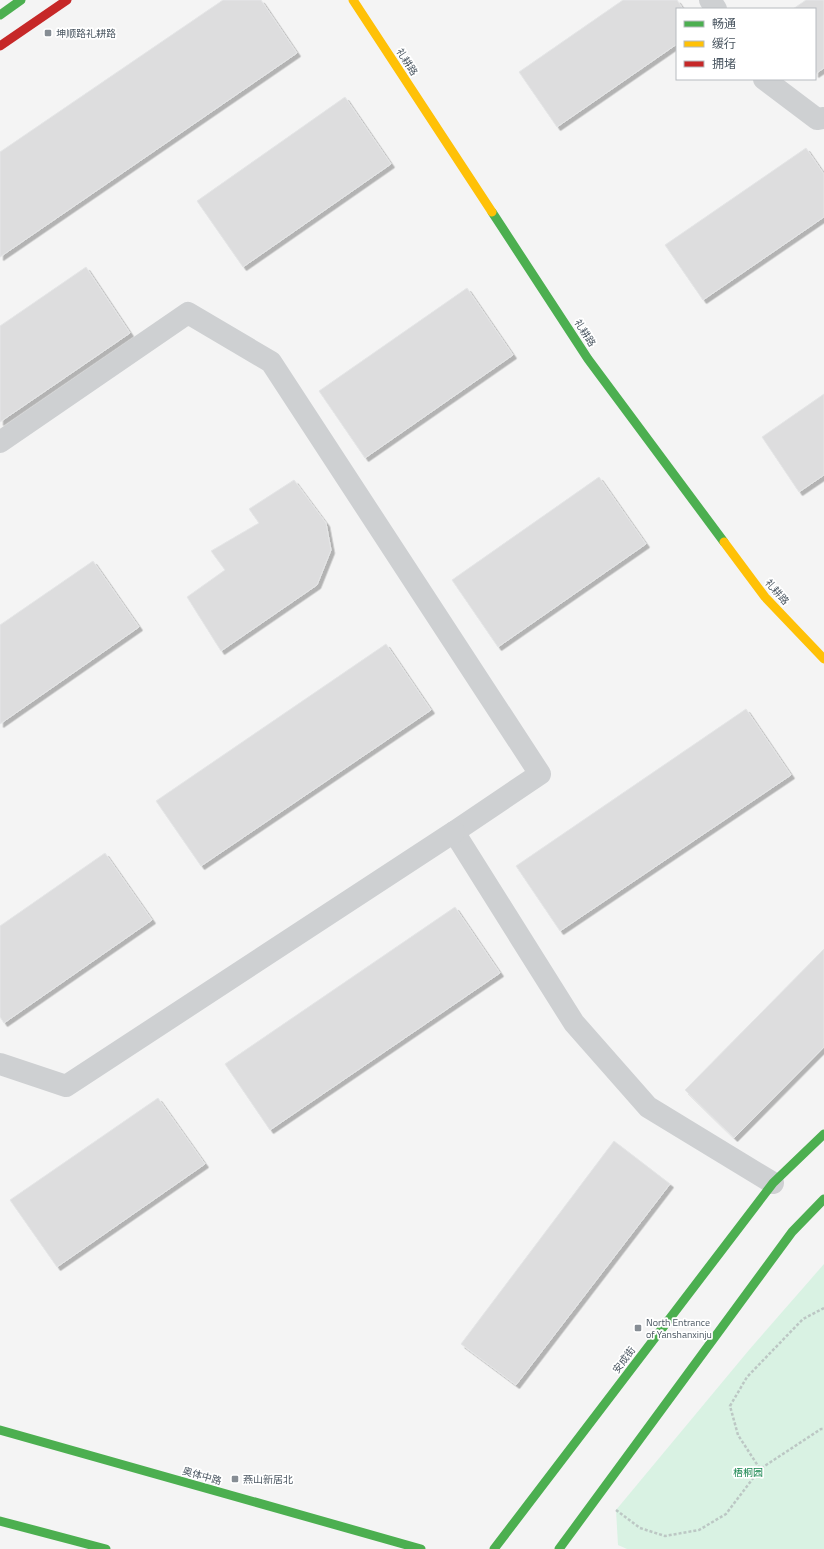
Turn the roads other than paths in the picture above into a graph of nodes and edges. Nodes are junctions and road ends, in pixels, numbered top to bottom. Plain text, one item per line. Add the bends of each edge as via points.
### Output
1 (21, 0) edge
2 (67, 0) edge
3 (353, 0) edge
4 (0, 15) edge
5 (0, 46) edge
6 (765, 80) edge
7 (824, 118) edge
8 (0, 442) edge
9 (824, 659) edge
10 (454, 832) junction
11 (0, 1064) edge
12 (824, 1134) edge
13 (773, 1183) junction
14 (824, 1199) edge
15 (0, 1430) edge
16 (0, 1521) edge
17 (106, 1549) edge
18 (421, 1549) edge
19 (494, 1549) edge
20 (559, 1549) edge

1 - 4 street
2 - 5 street
3 - 9 street, 礼耕路 via 588,359 765,597
6 - 7 street via 817,119
8 - 10 street via 188,313 271,362 540,774
10 - 11 street via 66,1086
10 - 13 street via 574,1023 648,1107
12 - 13 street, 安成街
13 - 19 street, 安成街
14 - 20 street via 792,1232
15 - 18 street, 奥体中路
16 - 17 street

